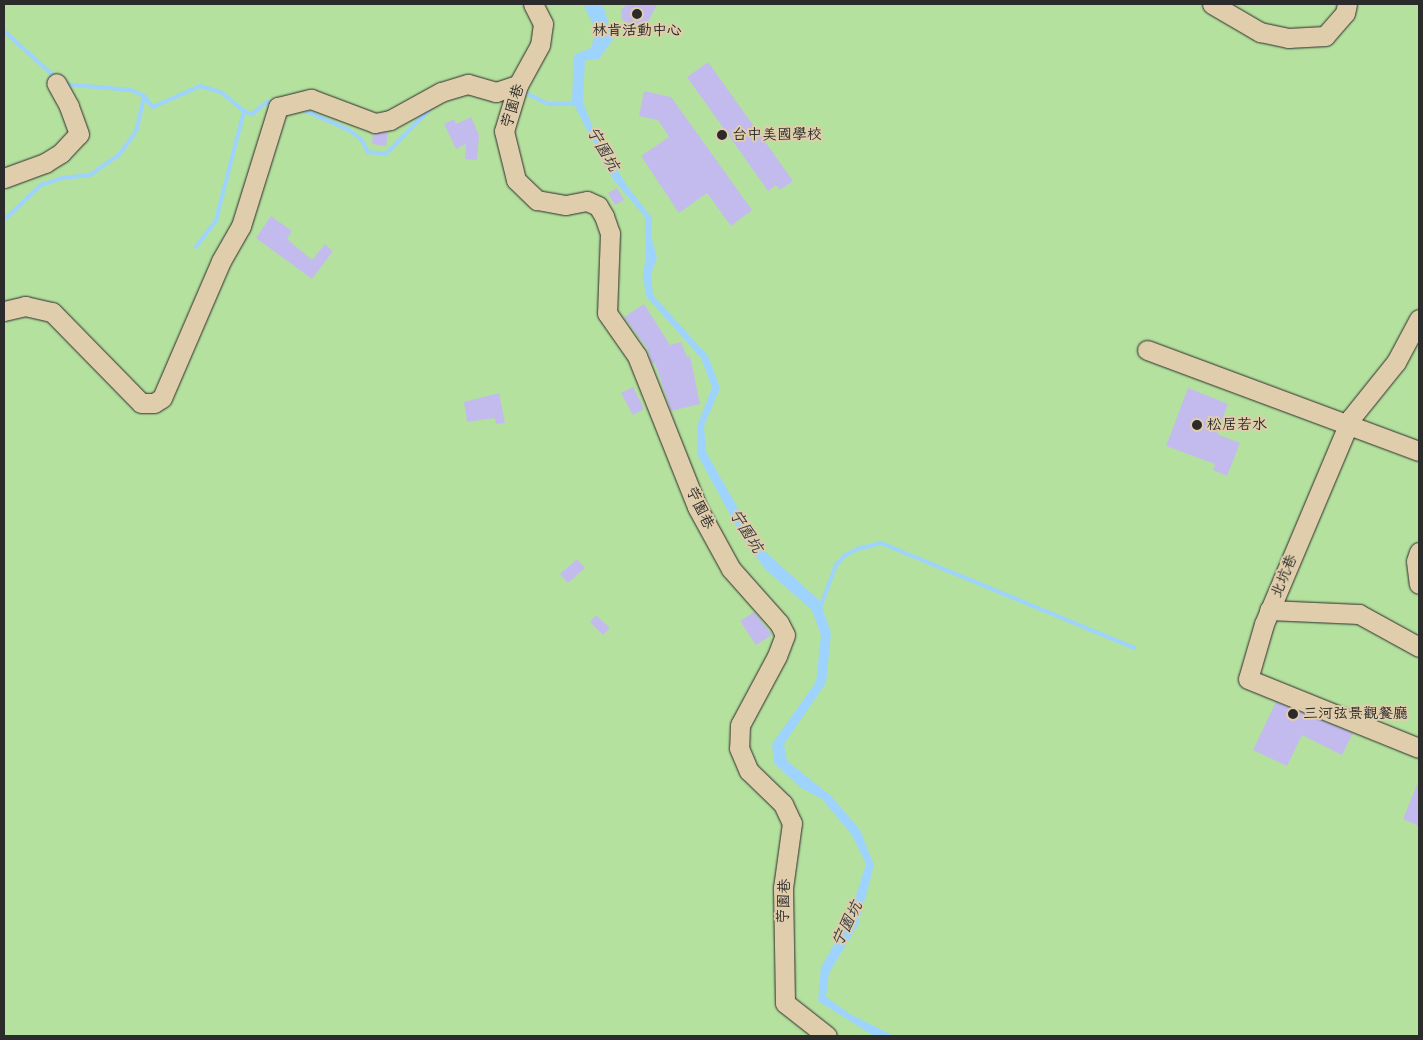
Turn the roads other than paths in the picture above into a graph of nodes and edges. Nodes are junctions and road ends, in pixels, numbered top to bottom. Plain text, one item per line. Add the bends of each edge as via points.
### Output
1 (533, 4) edge
2 (1212, 4) edge
3 (1347, 4) edge
4 (56, 83) dead end
5 (518, 85) junction
6 (4, 178) edge
7 (4, 311) edge
8 (1419, 319) edge
9 (1147, 350) dead end
10 (1348, 426) junction
11 (1419, 451) edge
12 (1419, 552) edge
13 (1419, 584) edge
14 (1269, 610) junction
15 (1419, 647) edge
16 (1419, 748) edge
17 (827, 1036) edge

1 - 5 street, 苧園巷 via 543,24 540,45
2 - 3 street via 1260,32 1288,38 1325,36 1346,13
4 - 6 street via 79,134 61,153 45,163
5 - 7 street via 496,92 468,84 441,92 390,120 375,123 311,99 278,107 241,226 221,260 162,398 154,403 141,403 52,312 25,306
5 - 17 street, 苧園巷 via 504,131 516,180 538,200 566,205 588,201 598,206 604,216 610,233 607,313 636,356 698,507 731,569 779,623 785,635 740,725 739,748 749,771 783,804 792,823 782,888 785,1003
8 - 10 street, 北坑巷 via 1396,362
9 - 10 street
10 - 11 street
10 - 14 street, 北坑巷
12 - 13 street via 1416,561
14 - 15 street via 1359,614
14 - 16 street, 北坑巷 via 1248,679

